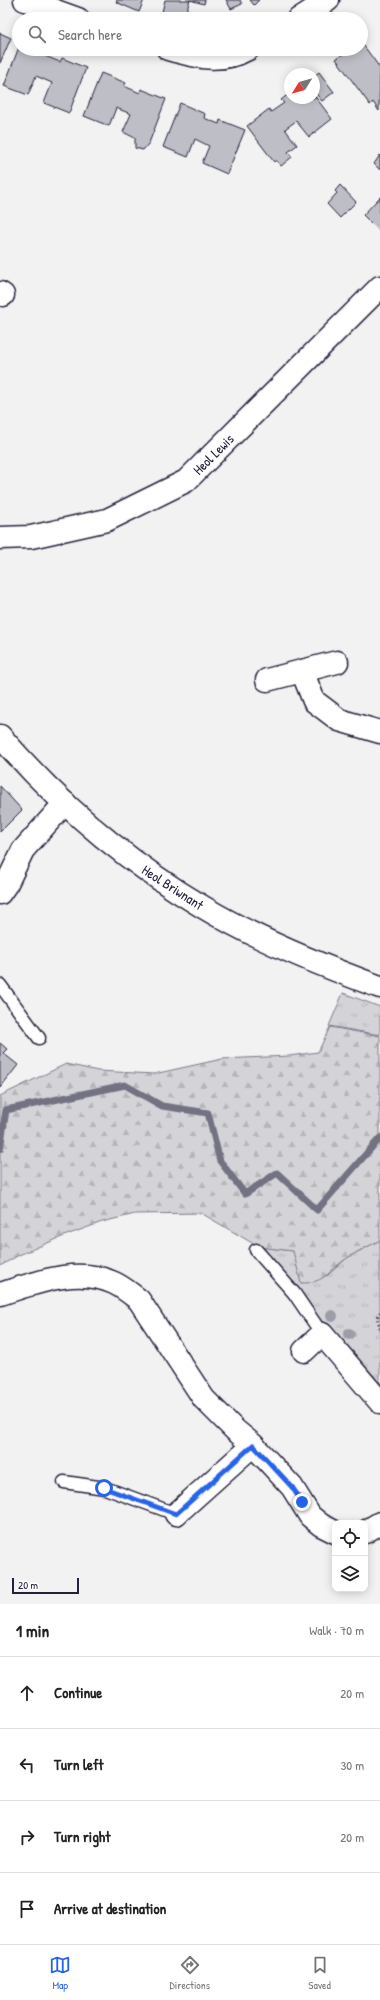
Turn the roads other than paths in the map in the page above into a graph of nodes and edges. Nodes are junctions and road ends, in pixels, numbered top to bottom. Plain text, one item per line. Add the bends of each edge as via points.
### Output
1 (25, 0) edge
2 (328, 0) edge
3 (58, 12) edge
4 (310, 12) edge
5 (192, 56) edge
6 (227, 56) edge
7 (377, 295) edge
8 (0, 538) edge
9 (337, 662) dead end
10 (302, 671) junction
11 (266, 680) dead end
12 (380, 732) edge
13 (0, 736) edge
14 (65, 803) junction
15 (0, 893) edge
16 (0, 985) edge
17 (380, 987) edge
18 (39, 1038) dead end
19 (256, 1250) dead end
20 (0, 1294) edge
21 (322, 1334) junction
22 (304, 1351) dead end
23 (380, 1402) edge
24 (253, 1445) junction
25 (64, 1482) dead end
26 (176, 1514) joint
27 (380, 1523) edge
28 (332, 1530) edge
29 (368, 1530) edge

1 - 3 street
2 - 4 street
5 - 6 street via 218,59
7 - 8 street, Heol Lewis via 186,481 107,520 31,537
9 - 10 street
10 - 11 street
10 - 12 street via 314,701 326,711 339,720
13 - 14 street, Heol Briwnant
14 - 15 street via 23,850
14 - 17 street, Heol Briwnant via 142,867 204,908 273,943
16 - 18 lane
19 - 21 lane via 294,1293
20 - 24 street via 52,1278 71,1276 102,1278 114,1283 139,1300 204,1399
21 - 22 street
21 - 23 street
24 - 26 street
24 - 28 street via 292,1487 310,1516
25 - 26 lane via 104,1488
27 - 29 street

